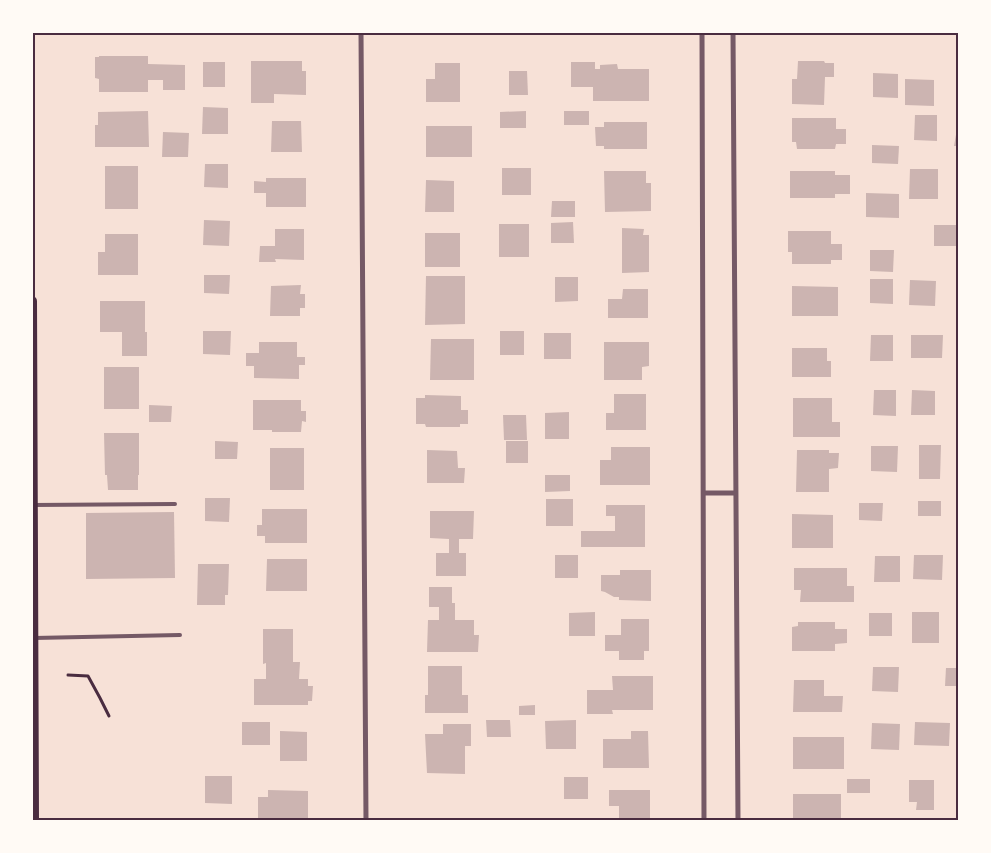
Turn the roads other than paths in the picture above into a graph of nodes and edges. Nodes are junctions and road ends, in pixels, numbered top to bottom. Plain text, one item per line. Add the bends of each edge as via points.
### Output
1 (361, 32) edge
2 (702, 32) edge
3 (733, 32) edge
4 (32, 301) edge
5 (704, 493) junction
6 (735, 493) junction
7 (175, 504) dead end
8 (33, 505) edge
9 (180, 634) dead end
10 (34, 638) junction
11 (33, 768) edge
12 (34, 820) edge
13 (366, 820) edge
14 (704, 820) edge
15 (738, 820) edge

1 - 13 street
2 - 5 street
3 - 6 street
4 - 8 main road
5 - 6 street
5 - 14 street
6 - 15 street
7 - 8 lane
8 - 10 main road
9 - 10 lane
10 - 11 main road
11 - 12 main road

